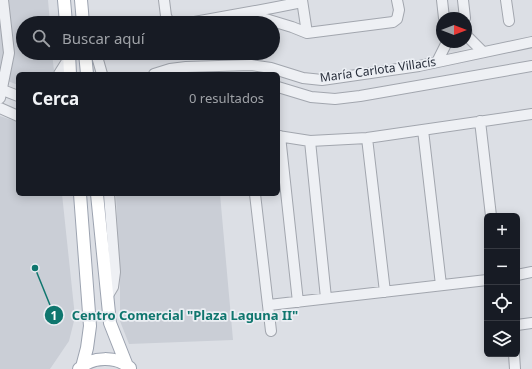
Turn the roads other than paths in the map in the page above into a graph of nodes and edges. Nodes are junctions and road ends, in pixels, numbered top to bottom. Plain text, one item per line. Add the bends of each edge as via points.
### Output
1 (3, 0) edge
2 (64, 0) edge
3 (81, 0) edge
4 (164, 0) edge
5 (397, 0) edge
6 (442, 0) edge
7 (463, 0) edge
8 (506, 0) edge
9 (302, 1) edge
10 (443, 12) edge
11 (464, 12) edge
12 (246, 13) junction
13 (65, 16) edge
14 (82, 16) edge
15 (87, 16) edge
16 (166, 16) edge
17 (229, 16) edge
18 (256, 16) edge
19 (509, 21) dead end
20 (280, 23) edge
21 (3, 24) edge
22 (307, 33) junction
23 (472, 41) edge
24 (532, 42) edge
25 (8, 45) junction
26 (444, 48) edge
27 (483, 52) junction
28 (67, 60) edge
29 (69, 60) edge
30 (86, 60) edge
31 (98, 60) edge
32 (437, 62) junction
33 (0, 66) edge
34 (532, 66) edge
35 (251, 70) edge
36 (60, 72) edge
37 (70, 72) edge
38 (87, 72) edge
39 (101, 72) edge
40 (171, 72) edge
41 (280, 88) edge
42 (1, 92) edge
43 (16, 96) edge
44 (0, 108) edge
45 (532, 114) edge
46 (16, 115) edge
47 (480, 121) junction
48 (424, 130) junction
49 (280, 136) edge
50 (367, 138) junction
51 (310, 141) junction
52 (280, 145) edge
53 (80, 196) edge
54 (97, 196) edge
55 (109, 196) edge
56 (255, 196) edge
57 (491, 213) edge
58 (532, 272) edge
59 (520, 274) edge
60 (484, 280) edge
61 (441, 285) junction
62 (385, 292) junction
63 (107, 297) junction
64 (326, 298) junction
65 (298, 302) junction
66 (269, 305) junction
67 (532, 323) edge
68 (520, 325) edge
69 (271, 331) dead end
70 (514, 357) edge
71 (129, 367) edge
72 (81, 368) edge
73 (515, 369) edge

1 - 21 street
2 - 13 main road
3 - 14 main road
3 - 15 street
4 - 16 street
5 - 22 street via 399,10 397,19 393,22
6 - 10 street
7 - 11 street
8 - 19 street
9 - 12 street
9 - 22 street
12 - 17 street
12 - 18 street
20 - 22 street
21 - 25 street
23 - 27 street
24 - 27 street, María Carlota Villacís
25 - 33 street
25 - 42 street via 8,60
26 - 32 street
27 - 32 street, María Carlota Villacís
28 - 36 street
29 - 37 main road
30 - 38 main road
31 - 39 street
32 - 35 street, María Carlota Villacís via 322,80 303,78 271,68
34 - 41 street, María Carlota Villacís via 354,97 311,97
35 - 40 street, María Carlota Villacís via 204,65
42 - 43 street
44 - 46 street
45 - 47 street
47 - 48 street
47 - 57 street
48 - 50 street
48 - 61 street
49 - 51 street
50 - 51 street
50 - 62 street
51 - 64 street
52 - 65 street
53 - 72 main road via 90,326
54 - 63 main road
55 - 63 street via 115,272 113,286
56 - 66 street
58 - 59 street
60 - 61 street
61 - 62 street
62 - 64 street
63 - 71 main road via 110,323
64 - 65 street
65 - 66 street
66 - 69 street
67 - 68 street
70 - 73 street
71 - 72 main road via 104,359 92,361

